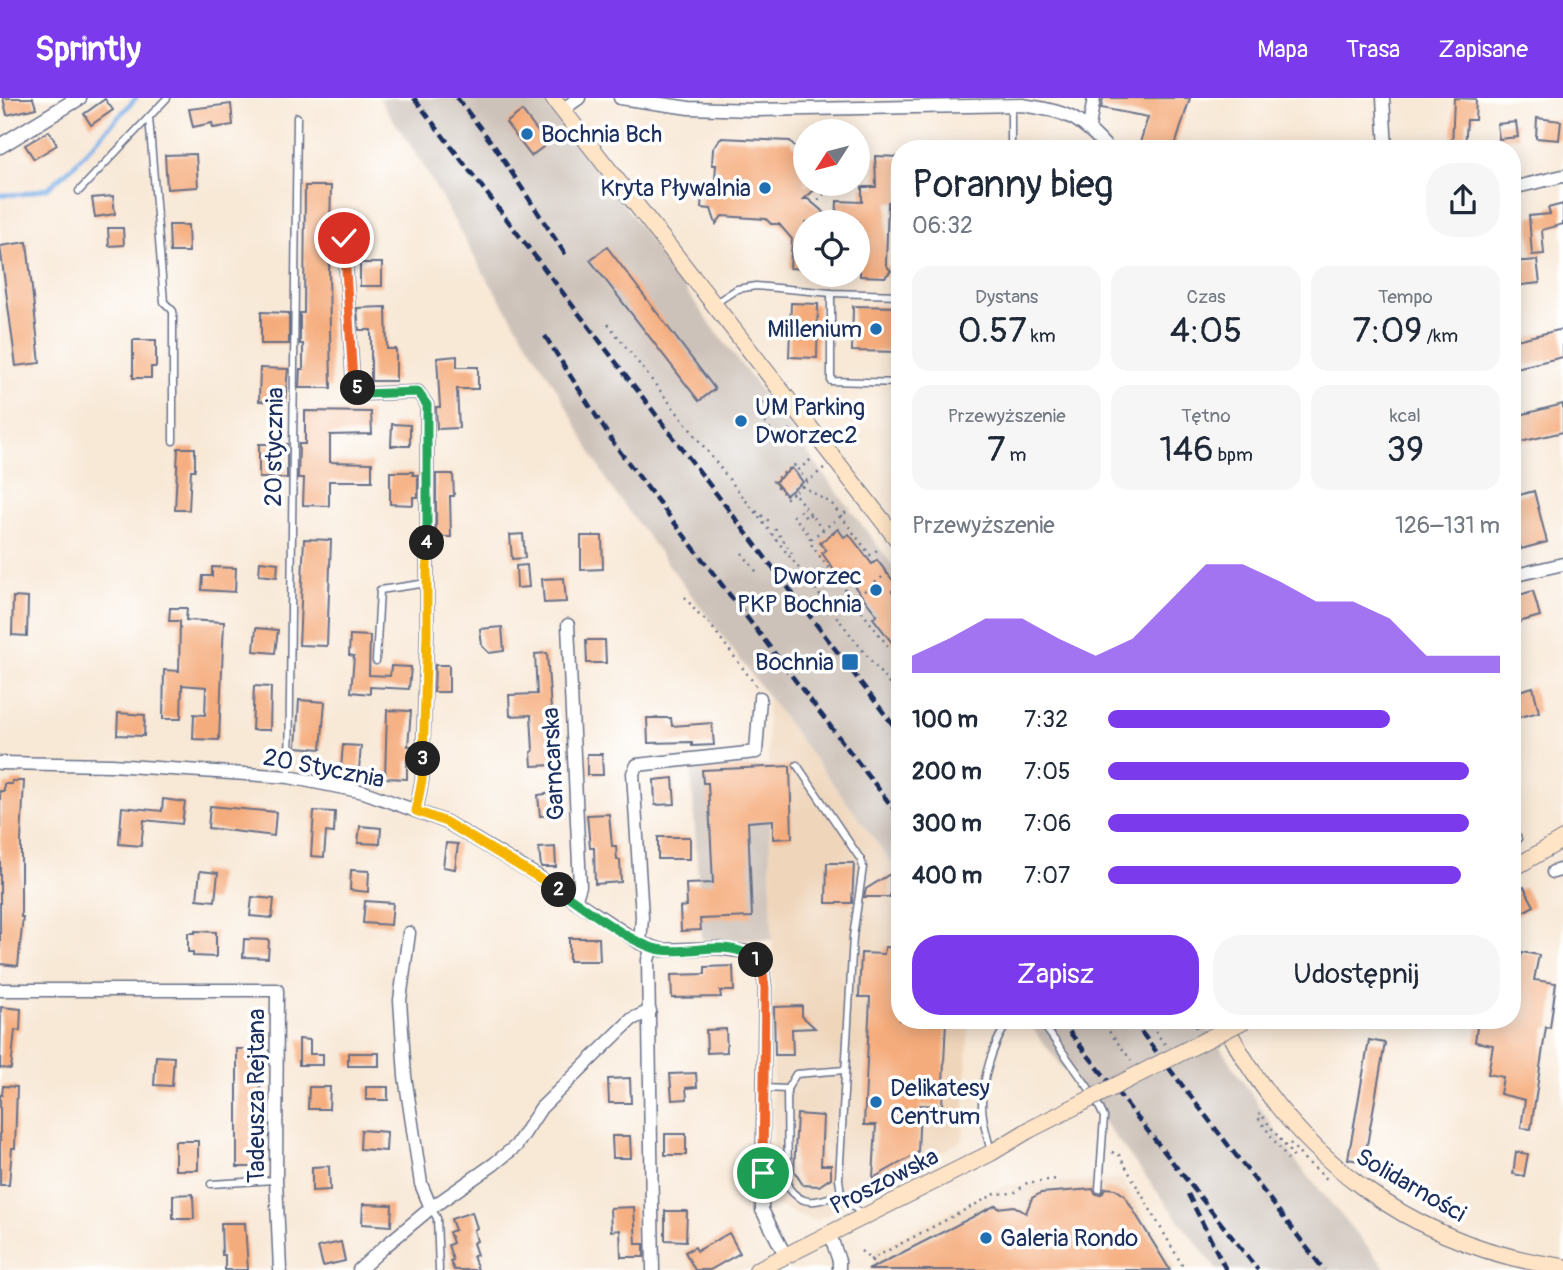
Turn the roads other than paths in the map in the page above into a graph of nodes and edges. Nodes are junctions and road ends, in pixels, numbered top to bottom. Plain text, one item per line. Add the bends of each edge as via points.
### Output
1 (79, 98) edge
2 (167, 98) edge
3 (579, 98) edge
4 (620, 98) edge
5 (1094, 98) edge
6 (1383, 98) edge
7 (666, 101) edge
8 (877, 102) edge
9 (1018, 102) edge
10 (557, 104) edge
11 (149, 117) junction
12 (297, 117) dead end
13 (1089, 127) junction
14 (1012, 140) edge
15 (1100, 140) edge
16 (1385, 140) edge
17 (0, 146) edge
18 (1563, 176) edge
19 (1521, 186) edge
20 (79, 191) dead end
21 (344, 238) dead end
22 (831, 293) junction
23 (891, 295) edge
24 (712, 304) junction
25 (891, 383) edge
26 (173, 440) dead end
27 (891, 532) edge
28 (1563, 564) edge
29 (1521, 574) edge
30 (427, 583) junction
31 (568, 625) dead end
32 (376, 661) dead end
33 (760, 698) road end
34 (0, 763) edge
35 (797, 765) dead end
36 (289, 777) junction
37 (416, 811) junction
38 (1563, 839) edge
39 (1521, 864) edge
40 (575, 901) junction
41 (409, 933) dead end
42 (646, 945) junction
43 (0, 990) edge
44 (650, 1011) junction
45 (1006, 1029) edge
46 (1046, 1029) edge
47 (1227, 1029) edge
48 (1227, 1029) edge
49 (845, 1070) junction
50 (764, 1088) junction
51 (787, 1089) junction
52 (991, 1153) junction
53 (276, 1180) junction
54 (211, 1184) dead end
55 (1099, 1189) dead end
56 (841, 1194) junction
57 (431, 1208) junction
58 (863, 1217) junction
59 (830, 1234) junction
60 (785, 1255) junction
61 (1536, 1267) edge
62 (1563, 1267) edge
63 (280, 1270) edge
64 (359, 1270) edge
65 (439, 1270) edge
66 (653, 1270) edge
67 (757, 1270) edge
68 (839, 1270) edge

1 - 17 street
2 - 11 lane
3 - 10 street
4 - 7 street
5 - 13 street
6 - 16 street
7 - 8 street via 752,110
8 - 9 street
9 - 13 street via 1057,110
9 - 14 lane
10 - 24 main road
11 - 20 lane
11 - 26 lane via 164,302 173,311
12 - 36 lane, 20 stycznia
13 - 15 street
18 - 19 street
21 - 30 street via 353,381 362,394 418,392 427,405
22 - 23 lane
22 - 24 lane via 755,286 737,289
22 - 25 lane via 831,381
24 - 27 main road
28 - 29 street
30 - 32 lane via 380,590
30 - 37 street via 422,780
31 - 40 street, Garncarska via 580,886
33 - 42 street via 756,751 638,765 633,773
34 - 36 street, 20 Stycznia
35 - 49 lane via 863,867 853,937
36 - 37 street, 20 Stycznia via 363,792
37 - 40 street, 20 Stycznia via 446,822
38 - 39 main road
40 - 42 street, 20 Stycznia
41 - 57 street via 400,1000 405,1076 421,1184
42 - 44 street
42 - 50 street, 20 Stycznia via 662,950 747,952 762,965
43 - 53 street, Tadeusza Rejtana via 277,989
44 - 57 street via 632,1018 541,1108 516,1146
44 - 66 street
45 - 52 lane via 985,1077 982,1105
46 - 55 lane via 1104,1117
47 - 52 main road, Proszowska, bridge
48 - 61 main road, Solidarności via 1273,1102 1329,1162 1360,1186 1432,1229
49 - 51 lane via 796,1074
49 - 56 lane
50 - 51 lane
50 - 60 street, 20 Stycznia via 762,1210
51 - 56 lane via 788,1187 806,1202
52 - 58 main road, Proszowska
53 - 54 lane
53 - 63 street, Tadeusza Rejtana
56 - 58 lane
57 - 64 street
57 - 65 lane via 437,1218
58 - 59 main road, Proszowska
59 - 60 main road, Proszowska
59 - 68 street
60 - 67 main road, Proszowska
61 - 62 main road, Solidarności

